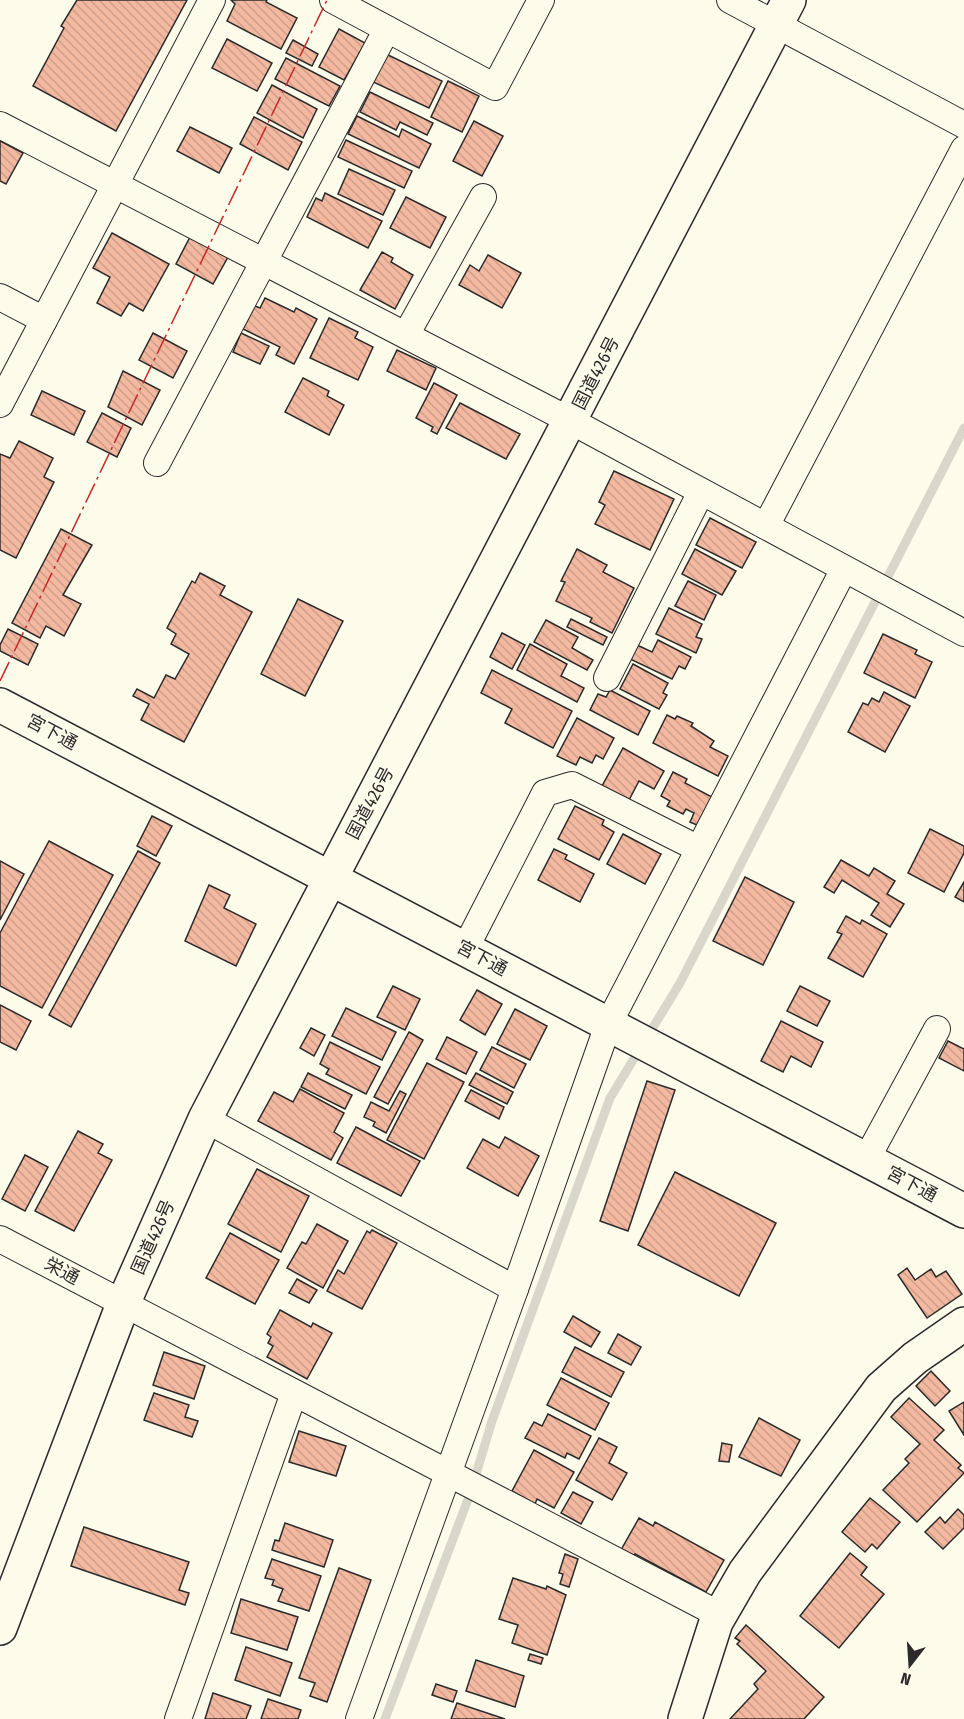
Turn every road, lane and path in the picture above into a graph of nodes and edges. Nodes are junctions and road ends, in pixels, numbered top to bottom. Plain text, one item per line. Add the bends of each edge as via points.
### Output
1 (212, 0) edge
2 (333, 0) edge
3 (541, 0) edge
4 (730, 0) edge
5 (783, 12) edge
6 (387, 29) junction
7 (0, 125) edge
8 (964, 125) edge
9 (964, 149) edge
10 (116, 183) junction
11 (483, 197) dead end
12 (264, 261) junction
13 (0, 297) edge
14 (44, 320) junction
15 (406, 335) junction
16 (0, 404) edge
17 (572, 421) junction
18 (157, 463) dead end
19 (701, 492) junction
20 (766, 526) junction
21 (854, 574) junction
22 (964, 633) edge
23 (607, 678) dead end
24 (0, 705) edge
25 (699, 849) junction
26 (330, 878) junction
27 (465, 949) junction
28 (616, 1029) junction
29 (938, 1029) dead end
30 (205, 1119) junction
31 (867, 1160) junction
32 (964, 1211) edge
33 (0, 1239) edge
34 (515, 1288) junction
35 (123, 1304) junction
36 (964, 1324) edge
37 (294, 1393) junction
38 (451, 1476) junction
39 (720, 1615) junction
40 (0, 1628) edge
41 (178, 1719) edge
42 (359, 1719) edge
43 (684, 1719) edge

1 - 10 street
2 - 6 street
3 - 6 street via 495,87
4 - 5 street
5 - 8 street
5 - 17 main road, 国道426号
6 - 12 street
7 - 10 street
9 - 20 street
10 - 12 street
10 - 14 street
11 - 15 street
12 - 15 street
12 - 18 street
13 - 14 street
14 - 16 street
15 - 17 street
17 - 19 street
17 - 26 main road, 国道426号
19 - 20 street
19 - 23 street
20 - 21 street
21 - 22 street
21 - 25 street
24 - 26 main road, 宮下通
25 - 27 street via 572,785 545,793
25 - 28 street
26 - 27 main road, 宮下通
26 - 30 main road, 国道426号
27 - 28 main road, 宮下通
28 - 31 main road, 宮下通
28 - 34 street
29 - 31 street
30 - 34 street
30 - 35 main road, 国道426号
31 - 32 main road, 宮下通
33 - 35 street, 栄通
34 - 38 street
35 - 37 street, 栄通
35 - 40 main road, 国道426号
36 - 39 main road via 897,1372 866,1406 745,1572
37 - 38 street, 栄通
37 - 41 street
38 - 39 street, 栄通
38 - 42 street
39 - 43 main road

